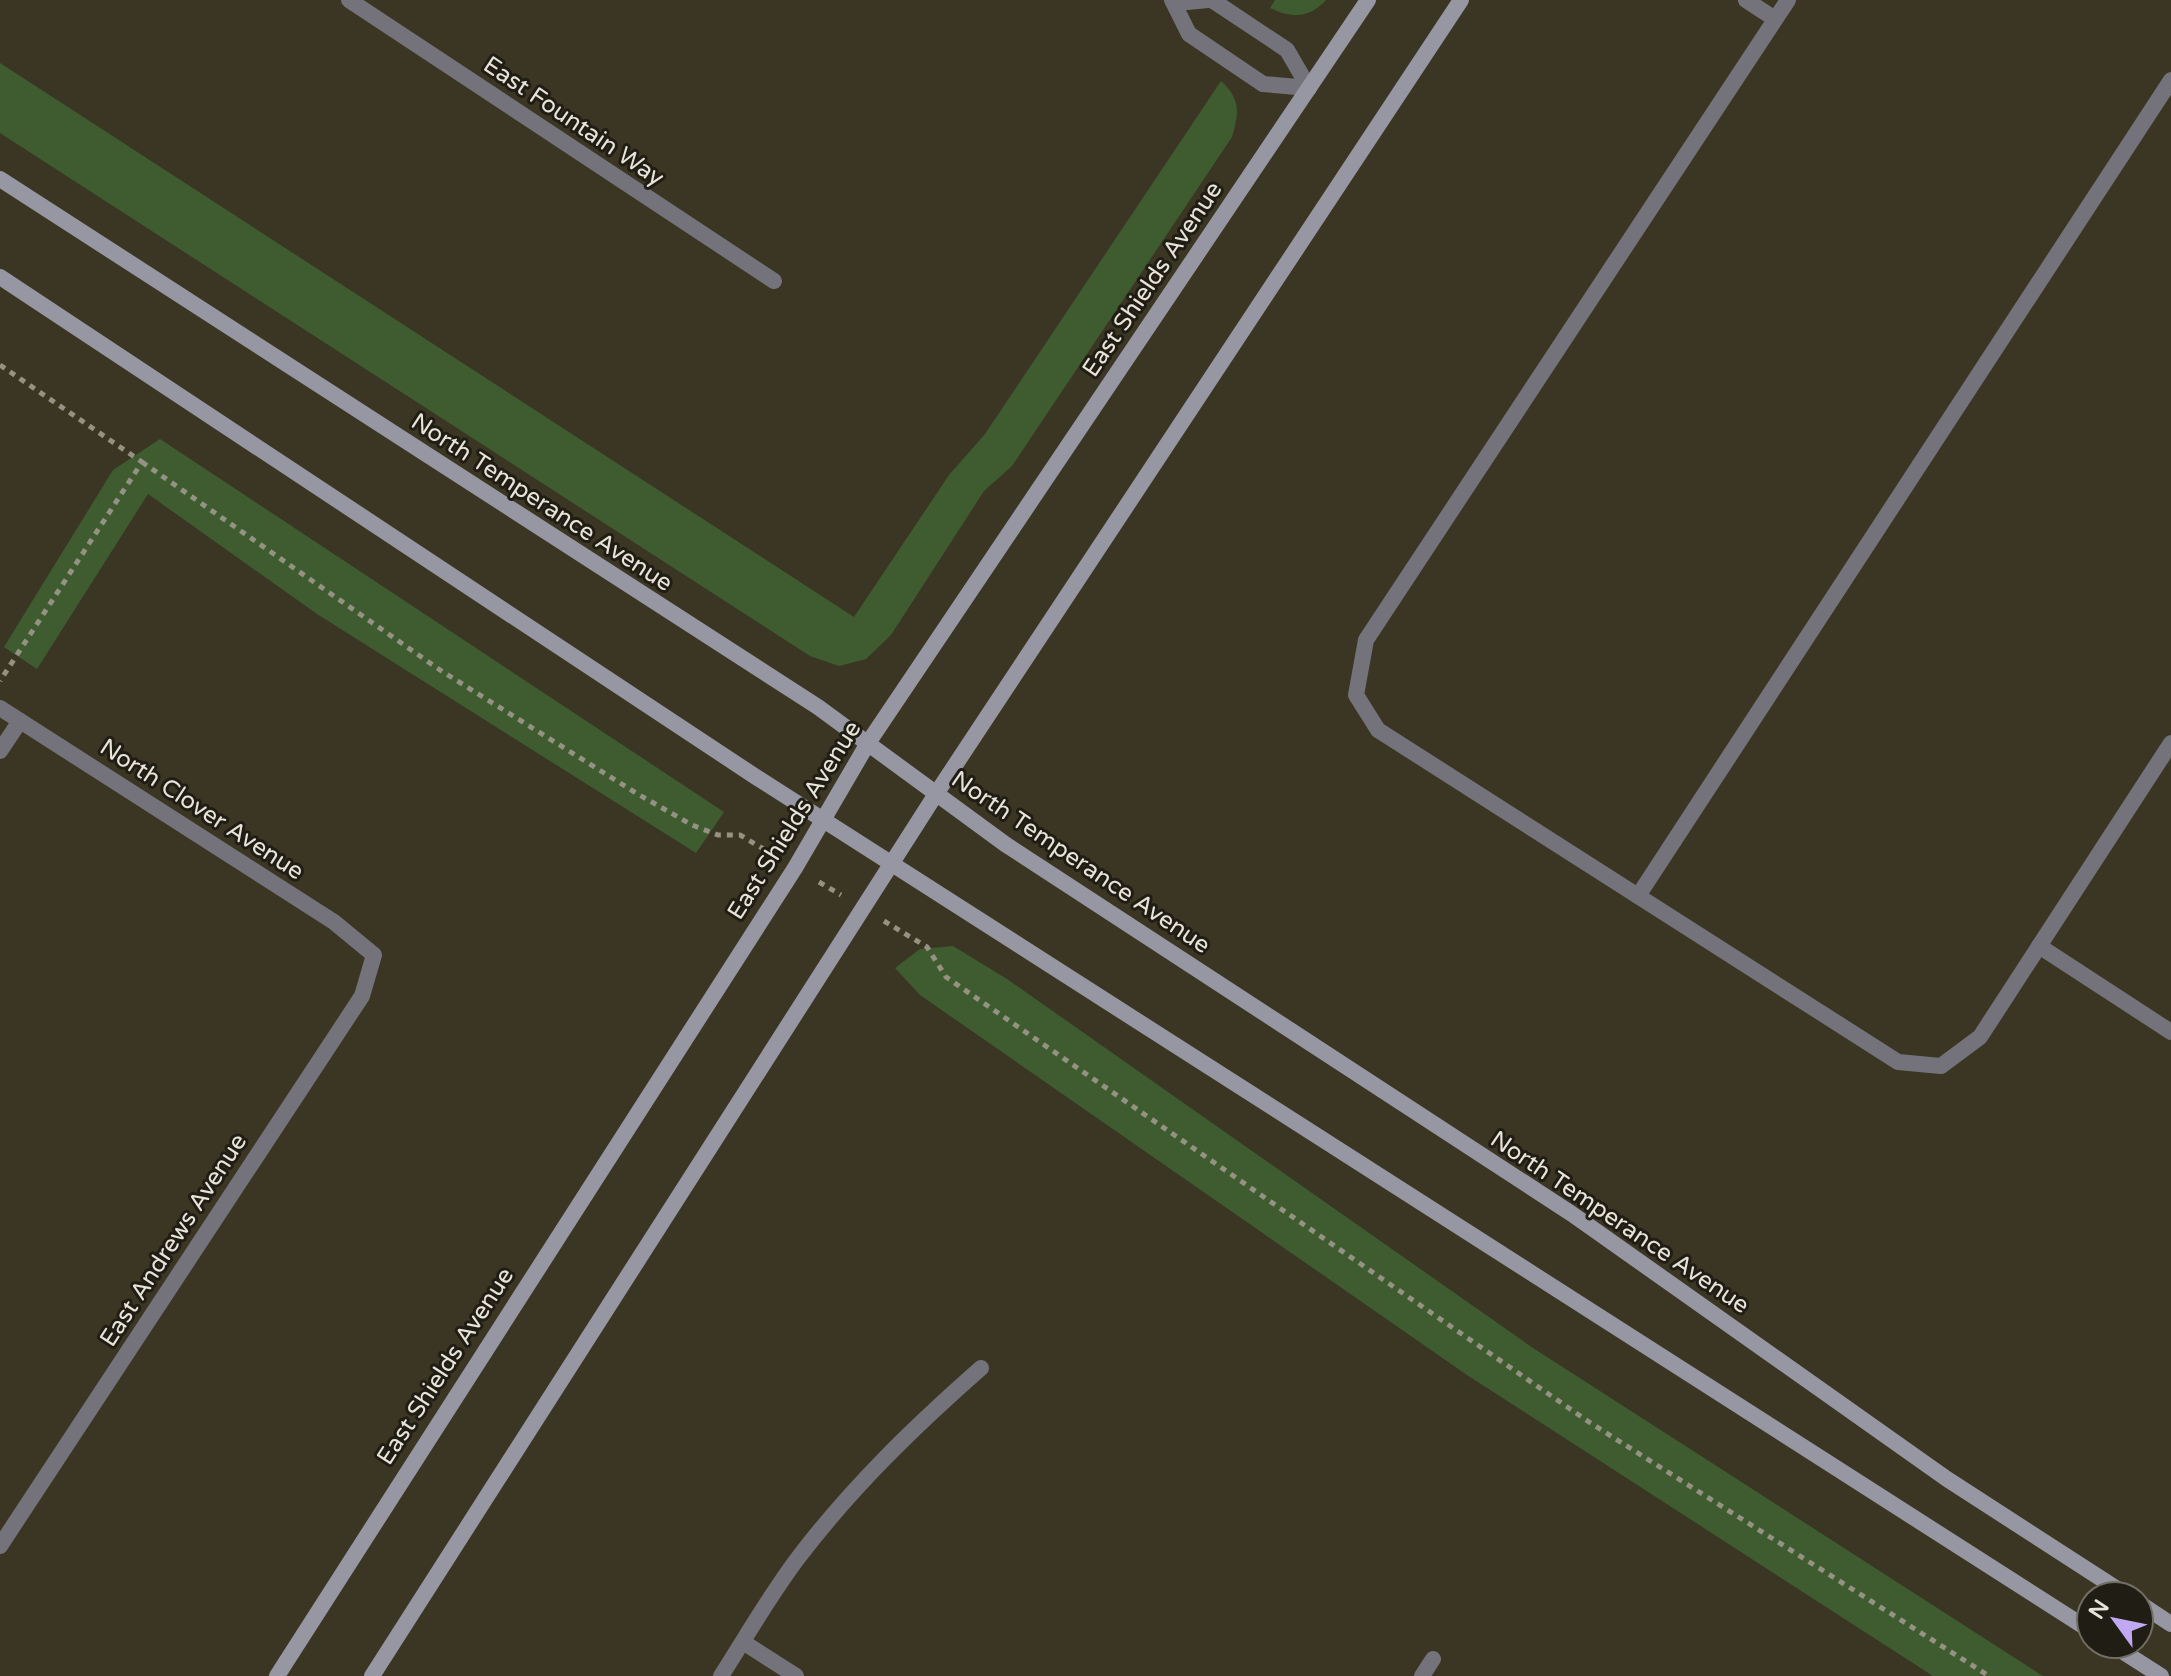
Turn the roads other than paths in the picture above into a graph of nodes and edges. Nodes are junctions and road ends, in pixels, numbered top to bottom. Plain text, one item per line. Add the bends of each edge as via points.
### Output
1 (349, 0) edge
2 (1210, 0) edge
3 (1368, 0) edge
4 (1461, 0) edge
5 (1746, 0) edge
6 (1788, 0) edge
7 (1174, 1) edge
8 (1775, 19) junction
9 (2171, 80) edge
10 (1309, 88) junction
11 (0, 179) edge
12 (0, 277) edge
13 (774, 281) dead end
14 (0, 708) edge
15 (20, 721) junction
16 (868, 743) junction
17 (2171, 743) edge
18 (0, 751) edge
19 (936, 794) junction
20 (823, 819) junction
21 (892, 864) junction
22 (1638, 896) junction
23 (2039, 946) junction
24 (374, 955) joint
25 (2171, 1032) edge
26 (981, 1368) dead end
27 (0, 1546) edge
28 (2103, 1580) edge
29 (2075, 1621) edge
30 (743, 1642) junction
31 (1433, 1659) dead end
32 (2136, 1660) edge
33 (277, 1676) edge
34 (372, 1676) edge
35 (721, 1676) edge
36 (796, 1676) edge
37 (1422, 1676) edge
38 (2161, 1676) edge

1 - 13 street, East Fountain Way
2 - 7 street
2 - 10 street via 1287,50
3 - 10 main road, East Shields Avenue
4 - 19 main road
5 - 8 street
6 - 8 street
7 - 10 street via 1189,34 1263,84
8 - 22 street via 1366,640 1356,695 1378,730
9 - 22 street
10 - 16 main road, East Shields Avenue
11 - 16 main road, North Temperance Avenue
12 - 20 main road
14 - 15 street, North Clover Avenue
15 - 18 street
15 - 24 street, North Clover Avenue via 334,922
16 - 19 main road, North Temperance Avenue
16 - 20 main road, East Shields Avenue
17 - 23 street
19 - 21 main road
19 - 28 main road, North Temperance Avenue via 1572,1214 1947,1479
20 - 21 main road
20 - 33 main road, East Shields Avenue
21 - 29 main road
21 - 34 main road
22 - 23 street via 1898,1062 1941,1066 1980,1037
23 - 25 street
24 - 27 street, East Andrews Avenue via 362,996
26 - 30 street via 856,1487 797,1560
30 - 35 street
30 - 36 street
31 - 37 street
32 - 38 main road

